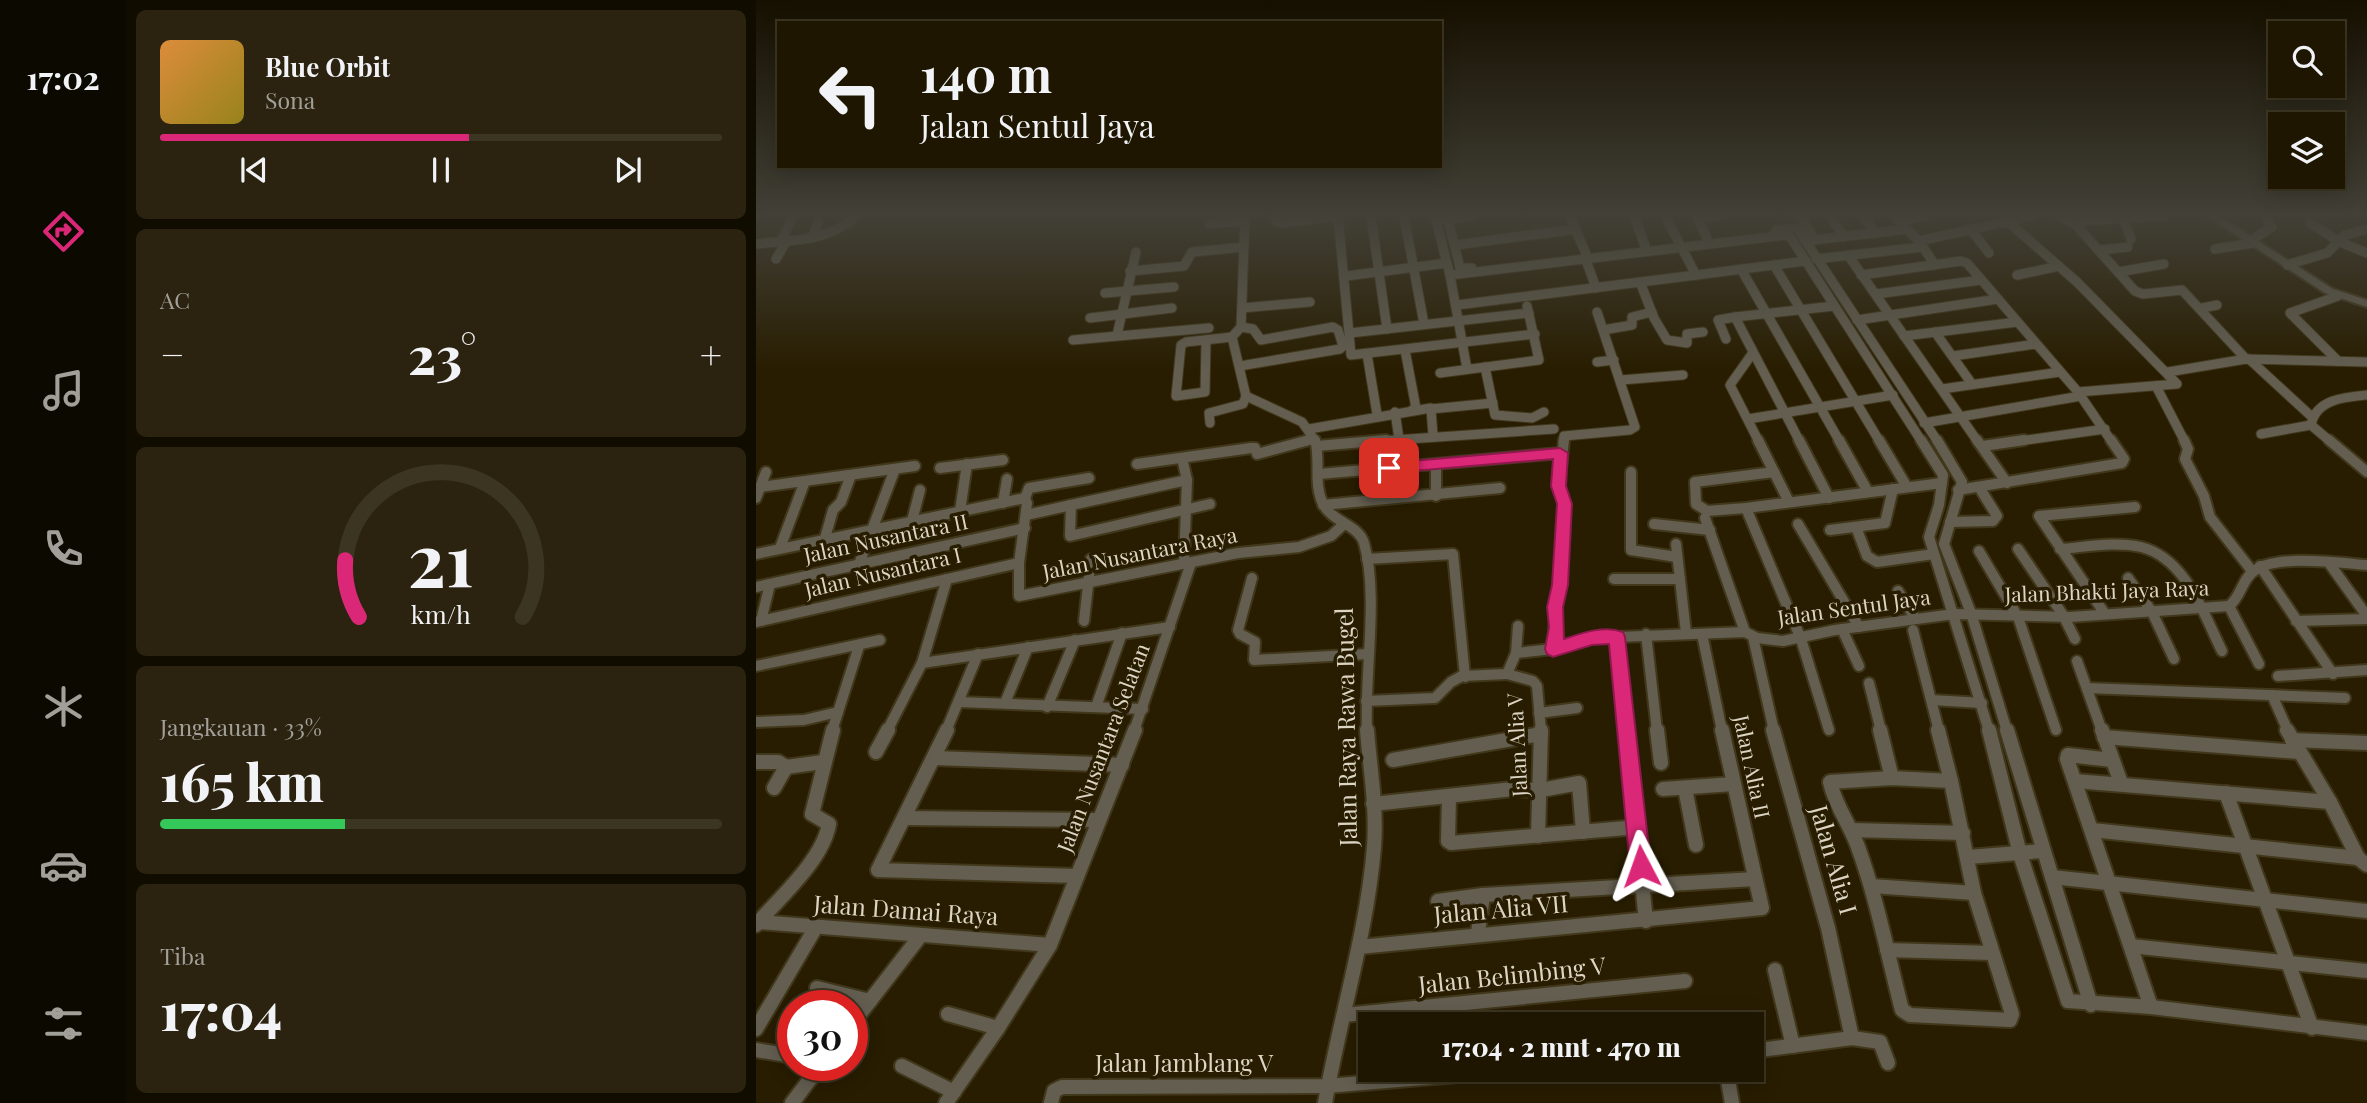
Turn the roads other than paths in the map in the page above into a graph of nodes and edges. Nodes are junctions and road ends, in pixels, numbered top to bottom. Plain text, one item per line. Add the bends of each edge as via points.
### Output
1 (1131, 267) edge
2 (1168, 267) edge
3 (1243, 267) edge
4 (1345, 267) edge
5 (1377, 267) edge
6 (1410, 267) edge
7 (1413, 267) edge
8 (1448, 267) edge
9 (1460, 267) edge
10 (1479, 267) edge
11 (1507, 267) edge
12 (1589, 267) edge
13 (1692, 267) edge
14 (1754, 267) edge
15 (1775, 267) edge
16 (1815, 267) edge
17 (1817, 267) edge
18 (1856, 267) edge
19 (1917, 267) edge
20 (1969, 267) edge
21 (2052, 267) edge
22 (2060, 267) edge
23 (2115, 267) edge
24 (2144, 267) edge
25 (2291, 267) edge
26 (1741, 269) junction
27 (1130, 271) junction
28 (1378, 272) junction
29 (2118, 272) junction
30 (1450, 275) junction
31 (1696, 275) junction
32 (1861, 275) junction
33 (2017, 275) dead end
34 (1346, 276) junction
35 (1981, 280) junction
36 (1640, 282) junction
37 (1174, 287) dead end
38 (1596, 288) junction
39 (1126, 292) junction
40 (1105, 293) dead end
41 (1876, 294) junction
42 (2338, 296) junction
43 (1525, 297) junction
44 (1998, 299) junction
45 (1310, 302) dead end
46 (2367, 304) edge
47 (1457, 305) junction
48 (2217, 305) dead end
49 (1172, 308) dead end
50 (1242, 308) junction
51 (1836, 308) junction
52 (2202, 308) junction
53 (1801, 310) junction
54 (1850, 310) junction
55 (1597, 312) dead end
56 (1652, 312) junction
57 (1529, 313) junction
58 (1120, 314) junction
59 (1766, 314) junction
60 (1889, 315) junction
61 (1735, 317) junction
62 (1090, 318) dead end
63 (1460, 320) junction
64 (1857, 320) junction
65 (2017, 322) junction
66 (1424, 324) junction
67 (1241, 327) junction
68 (1209, 328) dead end
69 (1387, 329) junction
70 (1603, 330) junction
71 (1703, 332) dead end
72 (1935, 332) junction
73 (1350, 334) junction
74 (1535, 334) junction
75 (1117, 335) junction
76 (1904, 336) junction
77 (1231, 337) junction
78 (1726, 339) dead end
79 (1073, 340) dead end
80 (1206, 341) junction
81 (1463, 342) junction
82 (2036, 344) junction
83 (1405, 350) junction
84 (1367, 354) junction
85 (1752, 354) junction
86 (1953, 356) junction
87 (2248, 359) junction
88 (1614, 360) junction
89 (2338, 360) junction
90 (1597, 362) dead end
91 (2367, 362) edge
92 (1240, 366) junction
93 (1485, 367) junction
94 (1467, 369) junction
95 (2060, 372) junction
96 (2168, 372) junction
97 (1440, 373) dead end
98 (1683, 375) dead end
99 (1621, 380) junction
100 (1972, 384) junction
101 (2156, 387) junction
102 (1942, 389) junction
103 (2079, 394) junction
104 (1893, 395) junction
105 (2367, 395) edge
106 (1247, 396) junction
107 (1855, 401) junction
108 (1493, 403) junction
109 (1819, 407) junction
110 (1431, 408) junction
111 (1412, 410) junction
112 (1395, 412) junction
113 (1544, 412) dead end
114 (1783, 413) junction
115 (1377, 414) junction
116 (1961, 415) junction
117 (1748, 418) junction
118 (2311, 421) junction
119 (1210, 423) dead end
120 (1924, 423) junction
121 (1555, 429) dead end
122 (2105, 429) junction
123 (2261, 434) dead end
124 (1433, 435) junction
125 (1314, 438) junction
126 (1399, 439) junction
127 (1983, 446) junction
128 (1560, 453) junction
129 (1182, 458) junction
130 (1003, 460) dead end
131 (967, 464) junction
132 (1137, 464) dead end
133 (1436, 464) junction
134 (915, 466) dead end
135 (940, 468) dead end
136 (895, 469) junction
137 (766, 472) dead end
138 (1631, 472) dead end
139 (1774, 472) junction
140 (2367, 472) edge
141 (1319, 474) junction
142 (851, 475) junction
143 (1089, 478) dead end
144 (1007, 479) dead end
145 (1943, 479) junction
146 (1187, 480) junction
147 (805, 481) junction
148 (2007, 483) junction
149 (1960, 486) junction
150 (760, 487) junction
151 (1907, 487) junction
152 (1979, 487) junction
153 (1500, 488) dead end
154 (1893, 489) junction
155 (920, 490) dead end
156 (1868, 492) junction
157 (1436, 496) junction
158 (756, 498) edge
159 (1025, 498) junction
160 (1829, 498) junction
161 (1789, 502) junction
162 (1003, 503) junction
163 (1210, 504) dead end
164 (1071, 505) junction
165 (1323, 505) junction
166 (2136, 507) dead end
167 (1746, 508) junction
168 (1186, 509) junction
169 (960, 511) junction
170 (1026, 515) junction
171 (1704, 518) dead end
172 (912, 521) junction
173 (1950, 523) junction
174 (1654, 524) dead end
175 (1798, 524) dead end
176 (1343, 525) junction
177 (1856, 527) junction
178 (1025, 528) junction
179 (870, 530) junction
180 (1710, 530) junction
181 (1830, 530) dead end
182 (825, 538) junction
183 (1676, 544) dead end
184 (780, 548) junction
185 (2060, 548) junction
186 (2018, 549) dead end
187 (1979, 551) dead end
188 (756, 554) edge
189 (1934, 554) junction
190 (1677, 557) junction
191 (1091, 559) dead end
192 (1367, 559) junction
193 (1019, 562) junction
194 (1188, 563) junction
195 (2329, 563) junction
196 (859, 564) junction
197 (2367, 565) edge
198 (2256, 569) junction
199 (1252, 578) dead end
200 (2128, 578) dead end
201 (947, 579) junction
202 (1614, 579) dead end
203 (1679, 579) junction
204 (1088, 583) junction
205 (770, 584) junction
206 (756, 587) edge
207 (1898, 591) dead end
208 (2229, 606) junction
209 (2199, 608) junction
210 (2152, 612) junction
211 (1970, 613) junction
212 (1954, 614) junction
213 (2105, 614) junction
214 (2063, 615) junction
215 (2018, 617) junction
216 (2367, 617) edge
217 (759, 621) edge
218 (1084, 621) dead end
219 (2296, 621) junction
220 (1914, 624) junction
221 (1518, 626) dead end
222 (1170, 627) junction
223 (1859, 627) junction
224 (1842, 629) junction
225 (1122, 633) junction
226 (1646, 634) junction
227 (1686, 634) junction
228 (1702, 634) junction
229 (1749, 635) junction
230 (1617, 637) junction
231 (1801, 639) junction
232 (2075, 639) dead end
233 (880, 640) dead end
234 (1074, 640) junction
235 (859, 646) junction
236 (1028, 647) junction
237 (1553, 649) junction
238 (2222, 651) dead end
239 (1517, 653) junction
240 (978, 654) junction
241 (1368, 654) junction
242 (2174, 659) dead end
243 (2077, 662) dead end
244 (922, 663) junction
245 (2259, 664) dead end
246 (756, 666) edge
247 (1858, 666) dead end
248 (2367, 670) edge
249 (1507, 674) junction
250 (2333, 674) junction
251 (2278, 676) dead end
252 (1465, 677) junction
253 (1869, 683) dead end
254 (2087, 688) junction
255 (2272, 695) junction
256 (2344, 698) dead end
257 (1366, 701) junction
258 (1932, 701) junction
259 (959, 702) junction
260 (1005, 703) junction
261 (1982, 703) junction
262 (1047, 707) junction
263 (1096, 707) junction
264 (1577, 708) dead end
265 (1143, 709) junction
266 (838, 712) junction
267 (1539, 713) junction
268 (756, 722) edge
269 (1829, 730) dead end
270 (2056, 730) dead end
271 (1541, 734) junction
272 (2104, 737) junction
273 (2292, 740) junction
274 (2367, 743) edge
275 (876, 752) dead end
276 (2299, 752) junction
277 (935, 758) junction
278 (1393, 760) dead end
279 (2112, 760) junction
280 (756, 762) edge
281 (823, 762) junction
282 (1661, 763) dead end
283 (1122, 765) junction
284 (786, 767) junction
285 (1892, 778) junction
286 (1951, 781) junction
287 (2076, 781) junction
288 (2121, 783) junction
289 (1733, 784) junction
290 (774, 788) dead end
291 (1685, 788) junction
292 (1663, 789) dead end
293 (1541, 790) junction
294 (2226, 793) junction
295 (1449, 796) junction
296 (2330, 802) junction
297 (1373, 804) junction
298 (904, 818) junction
299 (1098, 820) junction
300 (1638, 828) junction
301 (1852, 830) junction
302 (2092, 830) junction
303 (1583, 832) junction
304 (1963, 833) junction
305 (1538, 836) junction
306 (1696, 845) dead end
307 (2244, 846) junction
308 (2042, 851) junction
309 (2020, 854) junction
310 (1968, 857) junction
311 (2363, 861) edge
312 (1077, 876) junction
313 (2052, 877) junction
314 (1755, 879) junction
315 (2111, 883) junction
316 (1642, 886) junction
317 (1871, 886) junction
318 (1975, 893) junction
319 (1483, 895) junction
320 (2267, 900) junction
321 (1438, 901) dead end
322 (1762, 908) joint
323 (2367, 911) edge
324 (1646, 921) junction
325 (757, 923) edge
326 (816, 927) junction
327 (1478, 933) junction
328 (921, 935) junction
329 (1050, 945) junction
330 (2131, 946) junction
331 (1359, 947) junction
332 (1887, 950) junction
333 (1992, 953) junction
334 (2288, 962) junction
335 (1775, 970) dead end
336 (2367, 971) edge
337 (1685, 981) dead end
338 (817, 988) dead end
339 (870, 1001) junction
340 (868, 1004) edge
341 (2091, 1005) junction
342 (2151, 1007) junction
343 (948, 1014) dead end
344 (1344, 1015) junction
345 (998, 1028) junction
346 (2312, 1028) junction
347 (756, 1029) edge
348 (2367, 1033) edge
349 (1852, 1038) junction
350 (1793, 1046) junction
351 (756, 1050) edge
352 (1764, 1050) edge
353 (777, 1053) edge
354 (1888, 1063) dead end
355 (902, 1066) dead end
356 (809, 1081) edge
357 (1375, 1082) edge
358 (1728, 1082) edge
359 (1327, 1086) junction
360 (950, 1097) edge
361 (792, 1103) edge
362 (1051, 1103) edge
363 (1325, 1103) edge
364 (1732, 1103) edge

1 - 27 street
2 - 27 street
3 - 50 street
4 - 34 street
5 - 28 street
6 - 28 street
7 - 66 street
8 - 30 street
9 - 10 street
11 - 30 street
12 - 38 street
13 - 31 street
14 - 26 street
15 - 53 street
16 - 51 street
17 - 54 street
18 - 32 street
19 - 32 street
20 - 35 street
21 - 33 street
22 - 96 street
23 - 29 street
24 - 29 street
25 - 42 street
26 - 31 street
26 - 59 street
27 - 39 street
28 - 34 street
28 - 69 street
29 - 52 street via 2138,293 2180,289
30 - 47 street
31 - 36 street
32 - 41 street
34 - 73 street
35 - 41 street
35 - 44 street
36 - 38 street
36 - 56 street
37 - 39 street
38 - 43 street
39 - 40 street
39 - 58 street
41 - 60 street
42 - 46 street
42 - 89 street via 2290,313
43 - 47 street
43 - 57 street
44 - 60 street
44 - 65 street
45 - 50 street
47 - 63 street
48 - 52 street
49 - 58 street
50 - 67 street
51 - 53 street
51 - 54 street
51 - 104 street
52 - 87 street
53 - 59 street
53 - 107 street
54 - 64 street
55 - 70 street
56 - 70 street via 1632,317 1632,325
56 - 71 street via 1669,341 1687,343 1687,334
57 - 63 street
57 - 74 street
58 - 62 street
58 - 75 street
59 - 61 street
59 - 109 street
60 - 64 street
60 - 76 street
61 - 78 street via 1718,320
61 - 85 street
63 - 66 street
63 - 81 street
64 - 120 street
65 - 72 street
65 - 82 street
66 - 69 street
67 - 77 street
67 - 92 street via 1253,330 1261,340 1334,327 1343,346
68 - 75 street
69 - 73 street
70 - 88 street
72 - 76 street
72 - 86 street
73 - 84 street via 1351,355
74 - 81 street
74 - 93 street via 1539,360
75 - 79 street
76 - 102 street
77 - 80 street
77 - 92 street
80 - 80 street via 1205,392 1176,396 1181,345
81 - 83 street
81 - 94 street
82 - 86 street
82 - 95 street
83 - 84 street
83 - 111 street via 1416,408
84 - 115 street
85 - 114 street
85 - 117 street via 1730,384
86 - 100 street
87 - 89 street
87 - 96 street
87 - 118 street
88 - 90 street
88 - 99 street
89 - 91 street
92 - 106 street
93 - 94 street
93 - 108 street
94 - 97 street
95 - 100 street
95 - 103 street
96 - 101 street via 2177,384
98 - 99 street
99 - 128 street via 1634,429 1564,436
100 - 102 street
101 - 103 street
101 - 198 street via 2174,414 2188,449 2185,459 2210,517
102 - 116 street
103 - 116 street
103 - 122 street
104 - 107 street
104 - 145 street
105 - 118 street via 2334,399
106 - 119 street via 1243,404 1209,413
106 - 125 street via 1302,422
107 - 109 street
107 - 151 street
108 - 110 street
108 - 113 street via 1499,417 1532,418
109 - 114 street
109 - 156 street
110 - 111 street
110 - 124 street
111 - 112 street
112 - 115 street
112 - 126 street
114 - 117 street
114 - 160 street
115 - 125 street
116 - 120 street
116 - 127 street
117 - 139 street
118 - 123 street
118 - 140 street
120 - 149 street via 1957,471
121 - 124 street
122 - 127 street
122 - 148 street via 2124,462
124 - 126 street
125 - 126 street
125 - 129 street via 1257,454 1253,448
125 - 141 street
127 - 148 street
128 - 133 street
128 - 237 street via 1559,486 1564,504
129 - 132 street
129 - 146 street, Jalan Nusantara Selatan
130 - 131 street
131 - 135 street
131 - 169 street
133 - 141 street
133 - 157 street
134 - 136 street
136 - 142 street
136 - 179 street
137 - 150 street
138 - 190 street via 1631,550
139 - 161 street
139 - 167 street via 1695,482 1696,504 1701,510
141 - 165 street
142 - 147 street
142 - 182 street
143 - 159 street via 1029,488
144 - 162 street
145 - 149 street
145 - 151 street
145 - 189 street via 1929,537
146 - 164 street
146 - 168 street, Jalan Nusantara Selatan
147 - 150 street
147 - 184 street
148 - 152 street
149 - 152 street
149 - 173 street
150 - 158 street
151 - 154 street
152 - 173 street via 1995,510 1993,521
153 - 157 street
154 - 156 street
154 - 177 street via 1885,523
155 - 172 street
156 - 160 street
157 - 165 street
159 - 162 street
159 - 170 street, Jalan Nusantara Raya
160 - 161 street
161 - 167 street
162 - 169 street
163 - 168 street
164 - 168 street via 1070,536
164 - 170 street
165 - 176 street
166 - 185 street via 2039,516
167 - 231 street
168 - 194 street, Jalan Nusantara Selatan
169 - 172 street
170 - 178 street, Jalan Nusantara Raya
171 - 180 street, Jalan Alia I
172 - 179 street
173 - 211 street via 1944,544
174 - 180 street
175 - 223 street
176 - 192 street, Jalan Raya Rawa Bugel via 1364,538
176 - 194 street, Jalan Nusantara Raya via 1331,536 1299,547
177 - 181 street
177 - 189 street via 1867,556 1877,562
178 - 193 street, Jalan Nusantara Raya
178 - 196 street, Jalan Nusantara II
179 - 182 street
179 - 196 street
180 - 229 street, Jalan Alia I
182 - 184 street
183 - 190 street
184 - 188 street
185 - 209 street via 2138,547 2160,553 2176,566
185 - 213 street
186 - 214 street
187 - 215 street
189 - 212 street
190 - 203 street
191 - 204 street
192 - 241 street, Jalan Raya Rawa Bugel
192 - 252 street via 1454,554
193 - 201 street, Jalan Nusantara I
193 - 204 street, Jalan Nusantara Raya via 1019,596
194 - 204 street, Jalan Nusantara Raya
194 - 222 street, Jalan Nusantara Selatan
195 - 197 street
195 - 198 street
195 - 216 street
196 - 205 street, Jalan Nusantara II
198 - 208 street, Jalan Bhakti Jaya Raya
198 - 219 street
199 - 241 street via 1238,630 1255,642 1254,660
200 - 210 street
201 - 217 street, Jalan Nusantara I
201 - 244 street
202 - 203 street
203 - 227 street
204 - 218 street
205 - 206 street, Jalan Nusantara II
205 - 217 street
207 - 220 street
208 - 209 street, Jalan Bhakti Jaya Raya
208 - 245 street
209 - 210 street, Jalan Bhakti Jaya Raya
209 - 238 street
210 - 213 street, Jalan Bhakti Jaya Raya
210 - 242 street
211 - 212 street, Jalan Bhakti Jaya Raya
211 - 215 street, Jalan Bhakti Jaya Raya
211 - 308 street
212 - 220 street, Jalan Sentul Jaya
212 - 261 street
213 - 214 street, Jalan Bhakti Jaya Raya
214 - 215 street, Jalan Bhakti Jaya Raya
214 - 232 street
215 - 270 street
216 - 219 street
219 - 250 street
220 - 223 street, Jalan Sentul Jaya
220 - 258 street
221 - 239 street
222 - 225 street
222 - 265 street, Jalan Nusantara Selatan
223 - 224 street, Jalan Sentul Jaya
224 - 231 street, Jalan Sentul Jaya
224 - 247 street
225 - 234 street
225 - 263 street
226 - 227 street, Jalan Sentul Jaya
226 - 230 street, Jalan Sentul Jaya
226 - 282 street
227 - 228 street, Jalan Sentul Jaya
228 - 229 street, Jalan Sentul Jaya
228 - 289 street, Jalan Alia II
229 - 231 street, Jalan Sentul Jaya
229 - 349 street, Jalan Alia I via 1828,928
230 - 237 street, Jalan Sentul Jaya via 1592,638
230 - 300 street
231 - 269 street
233 - 235 street
234 - 236 street
234 - 262 street
235 - 246 street
235 - 266 street
236 - 240 street
236 - 260 street
237 - 239 street, Jalan Sentul Jaya
239 - 249 street
240 - 244 street
240 - 259 street
241 - 257 street, Jalan Raya Rawa Bugel
243 - 254 street
244 - 275 street
248 - 250 street
249 - 252 street
249 - 267 street, Jalan Alia V via 1533,681
250 - 251 street
252 - 257 street via 1452,680 1435,698
253 - 285 street
254 - 255 street
254 - 272 street
255 - 256 street
255 - 273 street
257 - 297 street, Jalan Raya Rawa Bugel
258 - 261 street
258 - 286 street
259 - 260 street
259 - 277 street
260 - 262 street
261 - 309 street
262 - 263 street
263 - 265 street
264 - 267 street
265 - 283 street, Jalan Nusantara Selatan
266 - 268 street via 804,720
266 - 281 street
267 - 271 street, Jalan Alia V
271 - 278 street
271 - 293 street, Jalan Alia V
272 - 276 street
272 - 279 street
273 - 274 street
273 - 276 street
276 - 296 street
277 - 283 street
277 - 298 street
279 - 287 street via 2068,755
279 - 288 street
280 - 284 street via 778,762
281 - 284 street
281 - 325 street via 812,814 829,824 829,832
283 - 299 street, Jalan Nusantara Selatan
284 - 290 street
285 - 286 street
285 - 301 street via 1830,782 1832,795
286 - 304 street
287 - 288 street
287 - 302 street
288 - 294 street
289 - 291 street
289 - 314 street, Jalan Alia II
291 - 292 street
291 - 306 street
293 - 295 street
293 - 303 street via 1580,783
293 - 305 street, Jalan Alia V
294 - 296 street
294 - 307 street
295 - 297 street
295 - 305 street via 1451,843
296 - 311 street
297 - 331 street, Jalan Raya Rawa Bugel via 1374,847
298 - 299 street
298 - 312 street via 878,870
299 - 312 street, Jalan Nusantara Selatan
300 - 303 street
300 - 316 street
301 - 304 street
301 - 317 street
302 - 307 street
302 - 315 street
303 - 305 street
304 - 310 street
307 - 311 street
307 - 320 street
308 - 309 street
308 - 313 street
309 - 310 street
309 - 341 street via 2066,998 2070,1003
310 - 318 street
312 - 329 street, Jalan Nusantara Selatan
313 - 315 street
313 - 341 street
314 - 316 street
314 - 322 street, Jalan Alia II
315 - 320 street
315 - 330 street
316 - 319 street
316 - 324 street
317 - 318 street
317 - 332 street
318 - 333 street
319 - 321 street
319 - 327 street
320 - 323 street
320 - 334 street
322 - 324 street, Jalan Alia VII
324 - 327 street, Jalan Alia VII
325 - 326 street, Jalan Damai Raya
326 - 328 street, Jalan Damai Raya
326 - 347 street
327 - 331 street, Jalan Alia VII
328 - 329 street, Jalan Damai Raya
328 - 339 street
329 - 345 street, Jalan Nusantara Selatan
330 - 334 street
330 - 342 street
331 - 344 street, Jalan Raya Rawa Bugel
332 - 333 street
332 - 333 street via 1906,1013 2010,1020
334 - 336 street
334 - 346 street
335 - 350 street
337 - 344 street, Jalan Belimbing V
338 - 339 street
339 - 340 street
341 - 342 street
342 - 346 street
343 - 345 street
344 - 359 street, Jalan Raya Rawa Bugel
345 - 360 street, Jalan Nusantara Selatan
346 - 348 street
349 - 350 street
349 - 354 street via 1881,1042
350 - 352 street
351 - 353 street
355 - 360 street
356 - 361 street
357 - 359 street
358 - 364 street
359 - 362 street, Jalan Jamblang V via 1062,1087 1054,1091
359 - 363 street, Jalan Raya Rawa Bugel

